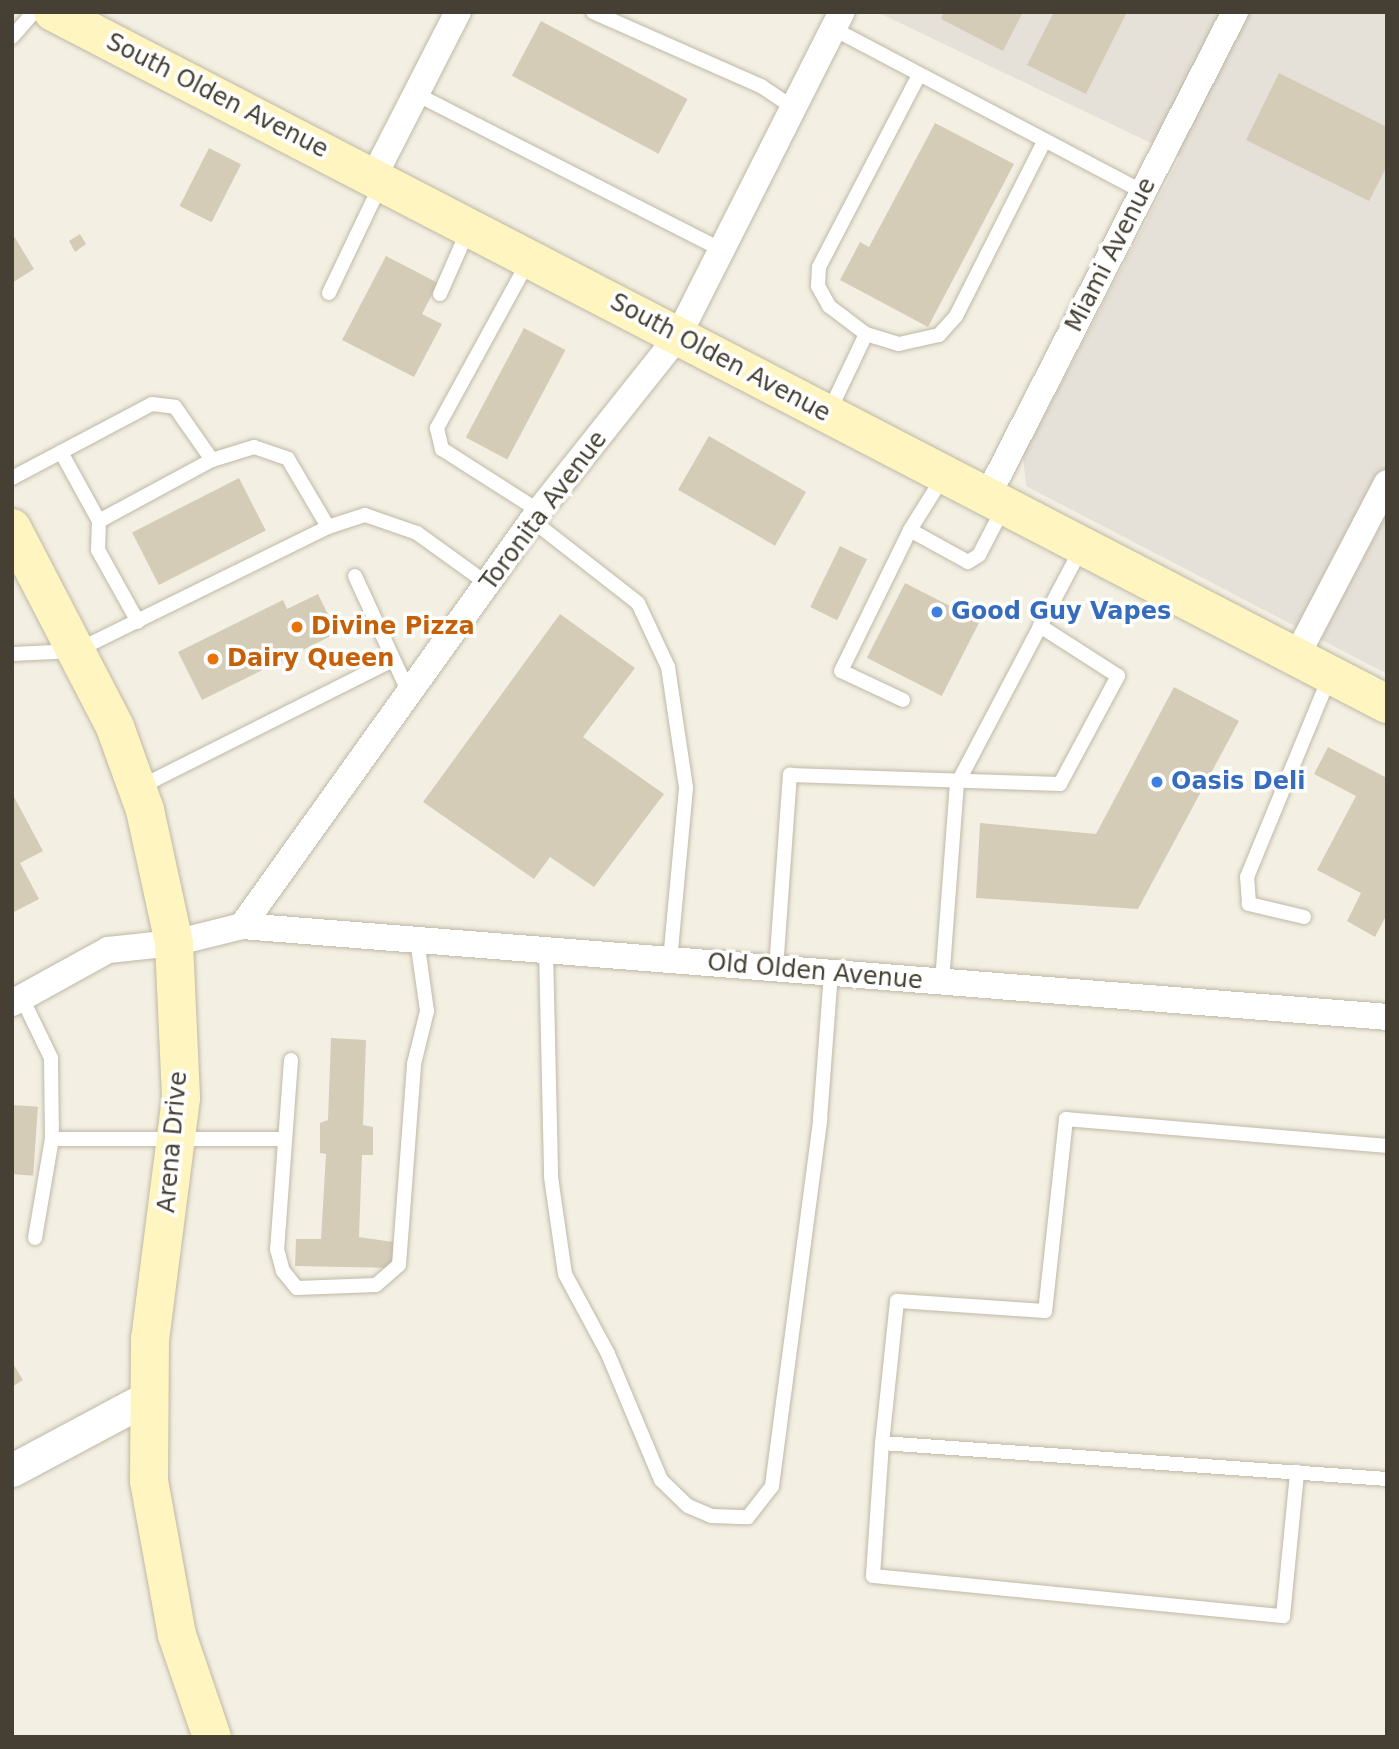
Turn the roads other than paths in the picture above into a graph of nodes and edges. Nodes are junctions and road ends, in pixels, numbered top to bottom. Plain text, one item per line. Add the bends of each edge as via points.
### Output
1 (34, 12) edge
2 (53, 12) edge
3 (458, 12) edge
4 (593, 12) edge
5 (1235, 12) edge
6 (838, 21) edge
7 (12, 37) edge
8 (919, 75) junction
9 (416, 94) junction
10 (794, 108) junction
11 (1045, 140) junction
12 (378, 178) junction
13 (1143, 192) junction
14 (469, 227) junction
15 (722, 250) junction
16 (530, 258) junction
17 (329, 293) dead end
18 (440, 294) dead end
19 (866, 334) junction
20 (678, 336) junction
21 (828, 414) junction
22 (61, 452) junction
23 (212, 460) junction
24 (944, 475) junction
25 (12, 478) edge
26 (1387, 483) edge
27 (995, 502) junction
28 (536, 516) junction
29 (99, 521) junction
30 (328, 527) junction
31 (12, 528) edge
32 (910, 530) junction
33 (1082, 547) junction
34 (355, 576) dead end
35 (489, 585) junction
36 (138, 622) junction
37 (1040, 626) junction
38 (76, 651) junction
39 (12, 654) edge
40 (1296, 657) junction
41 (390, 661) junction
42 (1330, 675) junction
43 (410, 695) junction
44 (903, 700) dead end
45 (1387, 704) edge
46 (957, 784) junction
47 (138, 789) junction
48 (1304, 917) dead end
49 (242, 926) junction
50 (417, 940) junction
51 (174, 943) junction
52 (546, 950) junction
53 (670, 960) junction
54 (776, 969) junction
55 (831, 973) junction
56 (942, 982) junction
57 (17, 1000) edge
58 (1387, 1017) edge
59 (291, 1060) dead end
60 (52, 1139) junction
61 (177, 1139) junction
62 (285, 1139) junction
63 (1387, 1146) edge
64 (35, 1238) dead end
65 (147, 1398) junction
66 (882, 1443) junction
67 (12, 1470) edge
68 (1297, 1472) junction
69 (1387, 1479) edge
70 (212, 1737) edge

1 - 7 lane
2 - 12 main road, South Olden Avenue
3 - 9 street
4 - 10 lane via 761,86
5 - 13 street, Miami Avenue
6 - 8 lane
6 - 10 street, Toronita Avenue
8 - 11 lane
8 - 19 lane via 819,267 818,286 829,306
9 - 12 street
9 - 15 lane
10 - 15 street, Toronita Avenue
11 - 13 lane
11 - 19 lane via 956,316 939,335 899,344
12 - 14 main road, South Olden Avenue
12 - 17 lane
13 - 27 street, Miami Avenue
14 - 16 main road, South Olden Avenue
14 - 18 lane
15 - 20 street, Toronita Avenue
16 - 20 main road, South Olden Avenue
16 - 28 lane via 437,428 442,449
19 - 21 lane
20 - 21 main road, South Olden Avenue
20 - 28 street, Toronita Avenue
21 - 24 main road, South Olden Avenue
22 - 23 lane via 152,404 175,407
22 - 25 lane
22 - 29 lane
23 - 29 lane
23 - 30 lane via 254,447 288,458
24 - 27 main road, South Olden Avenue
24 - 32 lane
26 - 40 street
27 - 32 lane via 979,555 968,562
27 - 33 main road, South Olden Avenue
28 - 35 street, Toronita Avenue
28 - 53 lane via 638,603 668,667 686,788
29 - 36 lane via 98,550
30 - 35 lane via 365,515 417,533
30 - 36 lane
31 - 38 main road, Arena Drive
32 - 44 lane via 841,671
33 - 37 lane
33 - 40 main road, South Olden Avenue
34 - 41 lane
35 - 43 street, Toronita Avenue
36 - 38 lane
37 - 46 lane
37 - 46 lane via 1118,676 1060,784
38 - 39 lane
38 - 47 main road, Arena Drive via 115,727
40 - 42 main road, South Olden Avenue
41 - 43 lane
41 - 47 lane
42 - 45 main road, South Olden Avenue
42 - 48 lane via 1247,877 1249,904
43 - 49 street, Toronita Avenue
46 - 54 lane via 790,775
46 - 56 lane
47 - 51 main road, Arena Drive
49 - 50 street, Old Olden Avenue
49 - 51 street
50 - 52 street, Old Olden Avenue
50 - 62 lane via 427,1011 414,1063 399,1265 376,1285 297,1288 283,1271 277,1249
51 - 57 street via 108,950
51 - 61 main road, Arena Drive
52 - 53 street, Old Olden Avenue
52 - 55 lane via 551,1177 565,1274 608,1354 661,1480 688,1506 711,1516 748,1517 772,1486 820,1119
53 - 54 street, Old Olden Avenue
54 - 55 street, Old Olden Avenue
55 - 56 street, Old Olden Avenue
56 - 58 street, Old Olden Avenue
57 - 60 lane via 51,1058
59 - 62 lane
60 - 61 lane
60 - 64 lane
61 - 62 lane
61 - 65 main road, Arena Drive
63 - 66 lane via 1066,1119 1045,1311 897,1301
65 - 67 street
65 - 70 main road, Arena Drive via 161,1566
66 - 68 lane
66 - 68 lane via 873,1576 1283,1616
68 - 69 lane

